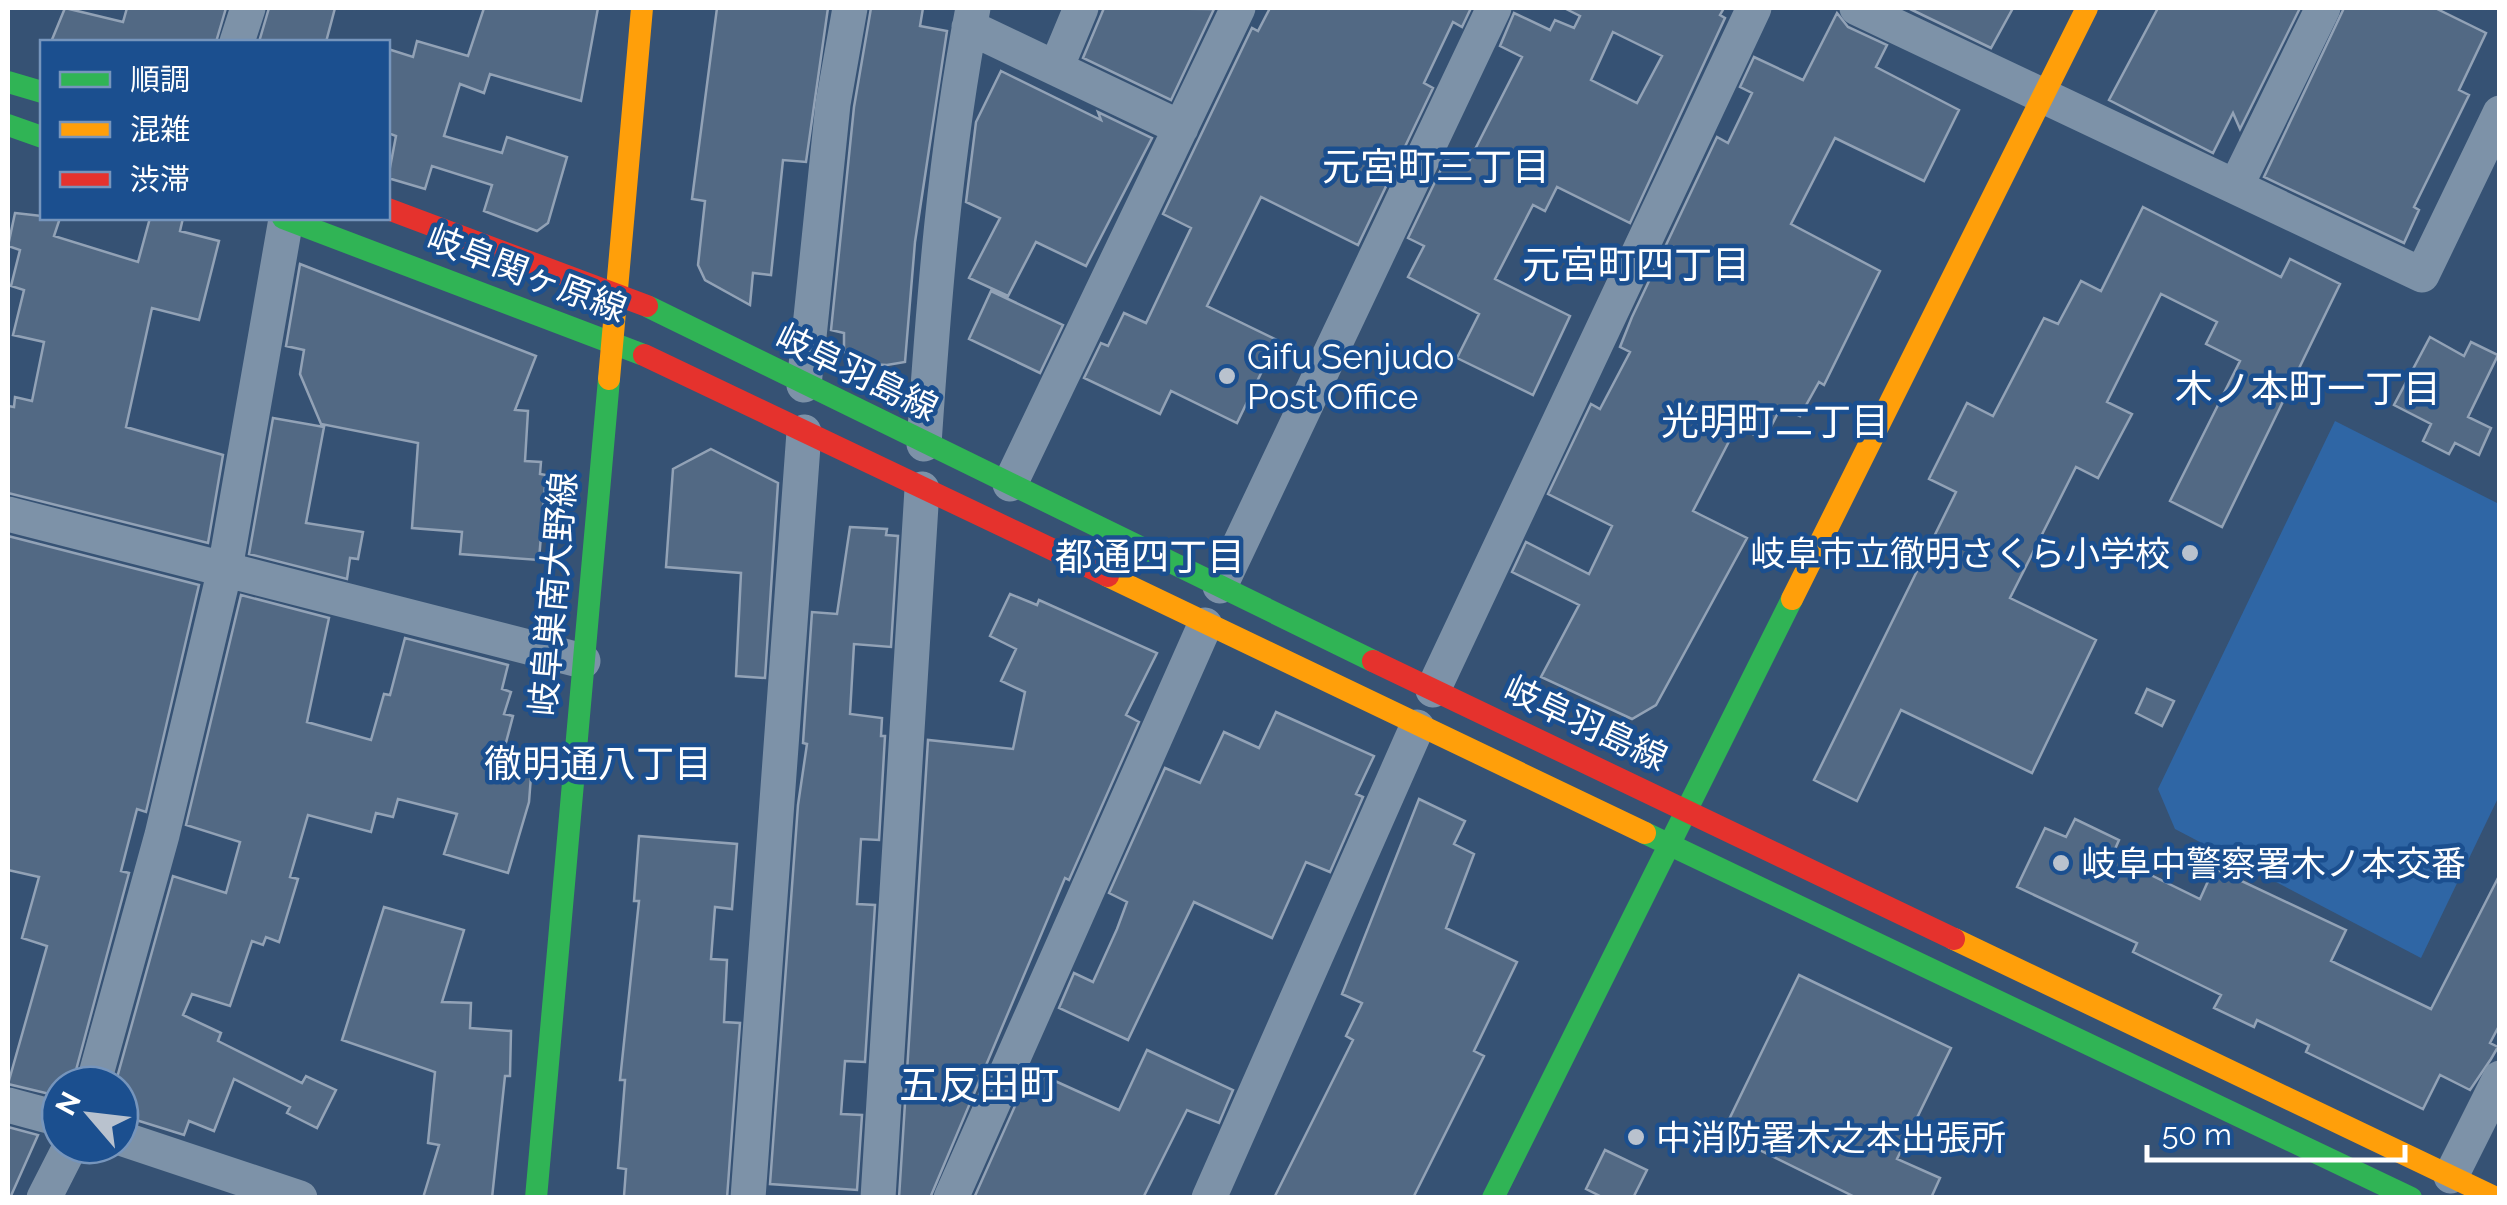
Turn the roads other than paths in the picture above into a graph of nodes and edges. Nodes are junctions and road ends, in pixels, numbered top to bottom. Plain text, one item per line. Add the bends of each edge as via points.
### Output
1 (248, 8) edge
2 (642, 8) edge
3 (850, 8) edge
4 (1081, 8) edge
5 (1238, 8) edge
6 (1494, 8) edge
7 (1754, 8) edge
8 (1857, 8) edge
9 (2087, 8) edge
10 (2323, 8) edge
11 (971, 17) edge
12 (238, 40) edge
13 (1056, 68) junction
14 (8, 82) edge
15 (40, 91) edge
16 (2042, 92) junction
17 (2500, 113) edge
18 (8, 125) edge
19 (1181, 128) junction
20 (40, 136) edge
21 (2236, 186) junction
22 (390, 210) edge
23 (285, 220) edge
24 (290, 220) edge
25 (613, 294) junction
26 (649, 297) junction
27 (608, 342) junction
28 (643, 365) junction
29 (804, 385) junction
30 (804, 432) junction
31 (924, 444) junction
32 (1010, 484) junction
33 (922, 489) junction
34 (8, 514) edge
35 (225, 569) junction
36 (1220, 586) junction
37 (1205, 625) junction
38 (583, 661) junction
39 (1432, 690) junction
40 (1418, 727) junction
41 (1685, 808) junction
42 (1667, 847) junction
43 (99, 1065) edge
44 (2500, 1078) edge
45 (8, 1105) edge
46 (40, 1113) edge
47 (140, 1145) edge
48 (61, 1165) edge
49 (2452, 1176) junction
50 (292, 1196) edge
51 (44, 1198) edge
52 (536, 1198) edge
53 (748, 1198) edge
54 (878, 1198) edge
55 (951, 1198) edge
56 (1209, 1198) edge
57 (1493, 1198) edge
58 (2410, 1198) edge
59 (2496, 1198) edge

1 - 12 street
2 - 25 main road, 岐阜関ヶ原線
3 - 29 street via 833,104
4 - 13 street
5 - 19 street
6 - 36 street
7 - 39 street
8 - 16 street
9 - 16 main road
10 - 21 street
11 - 13 street
11 - 31 street via 932,299
13 - 19 street
14 - 15 main road
16 - 21 street
16 - 41 main road
17 - 21 street via 2422,275
18 - 20 main road
19 - 32 street
22 - 25 main road, 岐阜関ヶ原線
23 - 35 street
24 - 27 main road, 岐阜関ヶ原線
25 - 26 main road, 岐阜関ヶ原線
25 - 27 main road, 岐阜巣南大野線
26 - 28 main road, 岐阜関ヶ原線
26 - 29 main road, 岐阜羽島線
27 - 28 main road, 岐阜関ヶ原線
27 - 38 main road, 岐阜巣南大野線
28 - 30 main road
29 - 31 main road, 岐阜羽島線
30 - 33 main road
30 - 53 street
31 - 32 main road, 岐阜羽島線
32 - 36 main road, 岐阜羽島線
33 - 37 main road
33 - 54 street
34 - 35 street
35 - 38 street
35 - 43 street
36 - 39 main road, 岐阜羽島線
37 - 40 main road
37 - 55 street
38 - 52 main road, 岐阜巣南大野線
39 - 41 main road, 岐阜羽島線
40 - 42 main road
40 - 56 street
41 - 42 main road
41 - 49 main road, 岐阜羽島線
42 - 57 main road
42 - 58 main road
44 - 49 street
45 - 46 street
47 - 50 street
48 - 51 street
49 - 59 main road, 岐阜羽島線

